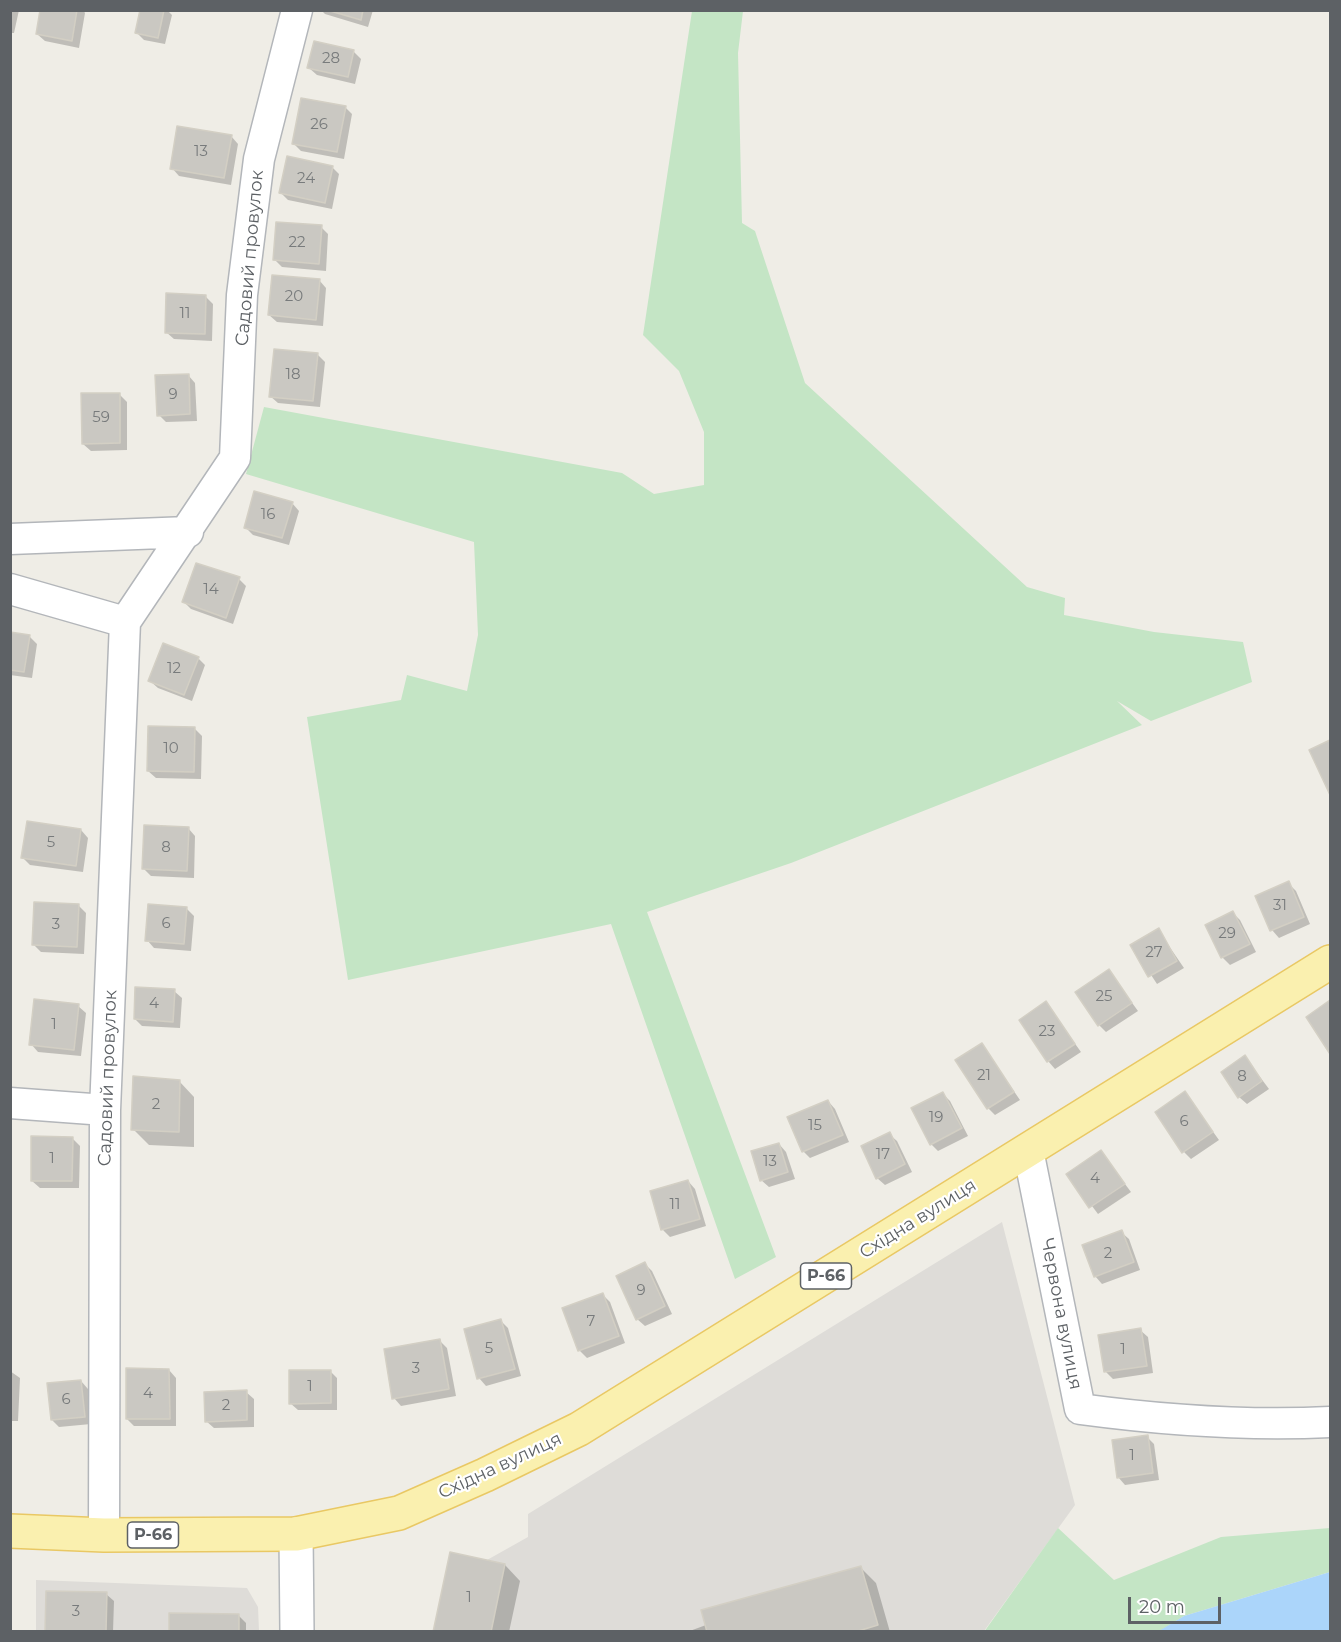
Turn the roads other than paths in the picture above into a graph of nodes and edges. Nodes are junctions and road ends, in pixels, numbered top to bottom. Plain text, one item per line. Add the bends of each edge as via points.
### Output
1 (297, 10) edge
2 (188, 531) junction
3 (10, 539) edge
4 (10, 589) edge
5 (125, 622) junction
6 (1330, 962) edge
7 (10, 1103) edge
8 (105, 1110) junction
9 (1028, 1150) junction
10 (1330, 1422) edge
11 (10, 1531) edge
12 (296, 1534) junction
13 (104, 1535) junction
14 (297, 1632) edge

1 - 2 street, Садовий провулок via 259,159 242,295 235,458
2 - 3 street
2 - 5 street, Садовий провулок
4 - 5 street
5 - 8 street, Садовий провулок
6 - 9 main road, Східна вулиця / Р-66
7 - 8 street
8 - 13 street, Садовий провулок
9 - 10 street, Червона вулиця via 1080,1408 1293,1424
9 - 12 main road, Східна вулиця / Р-66 via 579,1429 399,1513
11 - 13 main road, Р-66
12 - 13 main road, Р-66
12 - 14 street

